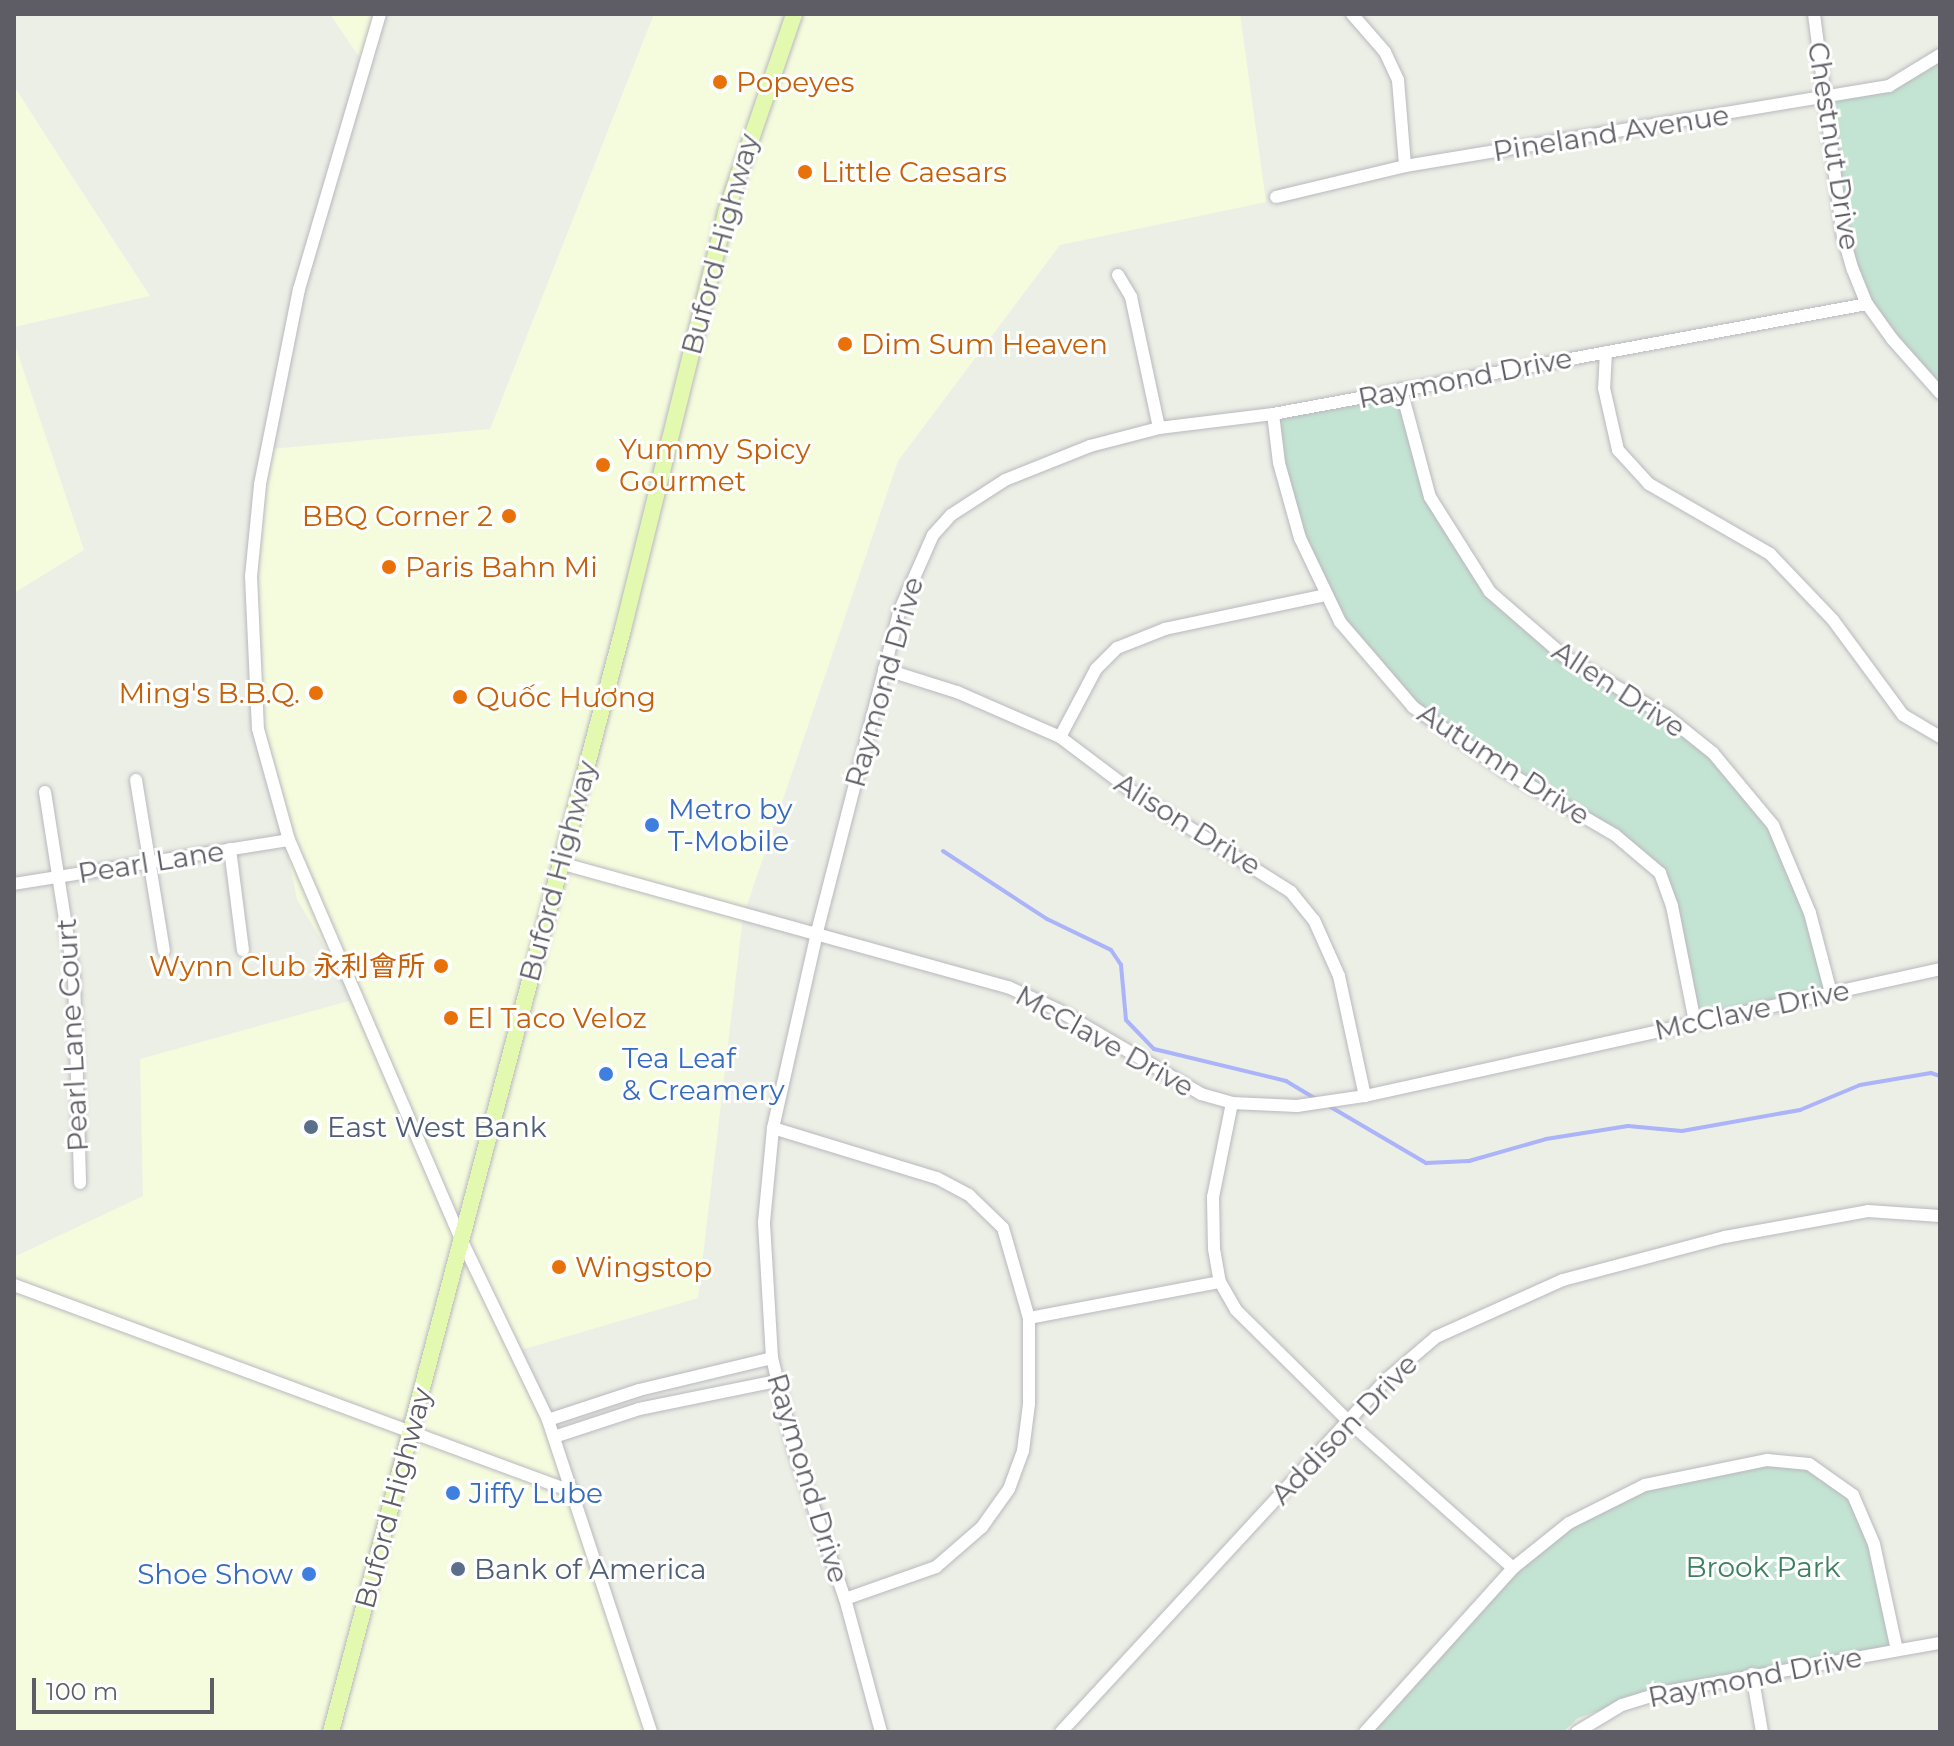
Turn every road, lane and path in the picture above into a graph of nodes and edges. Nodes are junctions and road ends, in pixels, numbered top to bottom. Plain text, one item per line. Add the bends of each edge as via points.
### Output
1 (380, 14) edge
2 (794, 14) edge
3 (1352, 14) edge
4 (1814, 14) edge
5 (1940, 55) edge
6 (1825, 97) junction
7 (1405, 166) junction
8 (1276, 197) dead end
9 (1118, 275) dead end
10 (1867, 304) junction
11 (1606, 352) junction
12 (1401, 389) junction
13 (1940, 393) edge
14 (1273, 414) junction
15 (1159, 428) junction
16 (1326, 595) junction
17 (884, 669) junction
18 (1060, 737) junction
19 (1940, 737) edge
20 (136, 780) dead end
21 (45, 792) dead end
22 (289, 840) junction
23 (230, 849) junction
24 (150, 862) junction
25 (560, 863) junction
26 (60, 877) junction
27 (14, 884) edge
28 (817, 932) junction
29 (243, 950) dead end
30 (164, 951) dead end
31 (1940, 969) edge
32 (1831, 993) junction
33 (1695, 1022) junction
34 (1365, 1096) junction
35 (1232, 1103) junction
36 (773, 1128) junction
37 (80, 1183) dead end
38 (1940, 1216) edge
39 (462, 1241) junction
40 (1220, 1282) junction
41 (14, 1285) edge
42 (1029, 1318) junction
43 (772, 1358) junction
44 (777, 1381) junction
45 (548, 1420) junction
46 (1348, 1421) junction
47 (410, 1433) junction
48 (554, 1437) junction
49 (576, 1493) junction
50 (1513, 1568) junction
51 (845, 1599) junction
52 (1940, 1643) edge
53 (1897, 1650) junction
54 (1752, 1674) junction
55 (331, 1732) edge
56 (651, 1732) edge
57 (881, 1732) edge
58 (1061, 1732) edge
59 (1365, 1732) edge
60 (1577, 1732) edge
61 (1762, 1732) edge

1 - 22 street via 299,289 260,485 251,576 254,685 258,729
2 - 25 main road, Buford Highway via 726,212
3 - 7 street via 1385,52 1398,80
4 - 6 street, Chestnut Drive
5 - 6 street, Pineland Avenue via 1889,86
6 - 7 street, Pineland Avenue
6 - 10 street, Chestnut Drive via 1843,236
7 - 8 street, Pineland Avenue
9 - 15 street via 1131,297
10 - 11 street, Raymond Drive
10 - 13 street, Chestnut Drive
11 - 12 street, Raymond Drive
11 - 19 street via 1604,388 1618,450 1660,492 1770,554 1833,620 1903,715
12 - 14 street, Raymond Drive
12 - 32 street, Allen Drive via 1430,497 1490,592 1564,656 1668,717 1713,753 1773,825 1810,913
14 - 15 street, Raymond Drive
14 - 16 street, Autumn Drive via 1279,463 1300,538
15 - 17 street, Raymond Drive via 1052,459 1005,480 951,515 919,560
16 - 18 street via 1165,629 1117,648 1096,669
16 - 33 street, Autumn Drive via 1365,656 1413,707 1505,771 1615,835 1660,873 1672,906
17 - 18 street, Alison Drive via 957,692
17 - 28 street, Raymond Drive
18 - 34 street, Alison Drive via 1133,792 1291,892 1314,920 1335,963
20 - 24 street
21 - 26 street, Pearl Lane Court
22 - 23 street, Pearl Lane
22 - 39 street
23 - 24 street, Pearl Lane
23 - 29 street
24 - 26 street, Pearl Lane
24 - 30 street
25 - 28 street, McClave Drive
25 - 39 main road, Buford Highway
26 - 27 street, Pearl Lane
26 - 37 street, Pearl Lane Court via 74,978
28 - 35 street, McClave Drive via 1008,987 1058,1010 1201,1094
28 - 36 street, Raymond Drive
31 - 32 street, McClave Drive
32 - 33 street, McClave Drive
33 - 34 street, McClave Drive
34 - 35 street, McClave Drive via 1311,1104
35 - 40 street via 1213,1197
36 - 42 street via 937,1178 980,1202 1003,1228
36 - 43 street, Raymond Drive via 764,1262
38 - 46 street, Addison Drive via 1868,1211 1809,1220 1563,1280 1436,1337
39 - 45 street
39 - 47 main road, Buford Highway
40 - 42 street
40 - 46 street via 1236,1310
41 - 47 street
42 - 51 street via 1029,1404 1023,1451 1009,1489 982,1527 936,1567
43 - 44 street, Raymond Drive
43 - 45 street via 639,1390
44 - 48 street via 639,1409
44 - 51 street, Raymond Drive via 794,1450
45 - 48 street
46 - 50 street
46 - 58 street, Addison Drive
47 - 49 street
47 - 55 main road, Buford Highway
48 - 49 street
49 - 56 street
50 - 53 street via 1569,1523 1645,1485 1767,1460 1809,1464 1853,1495 1866,1518
50 - 59 street
51 - 57 street, Raymond Drive
52 - 53 street, Raymond Drive
53 - 54 street, Raymond Drive
54 - 60 street, Raymond Drive via 1622,1705
54 - 61 street

